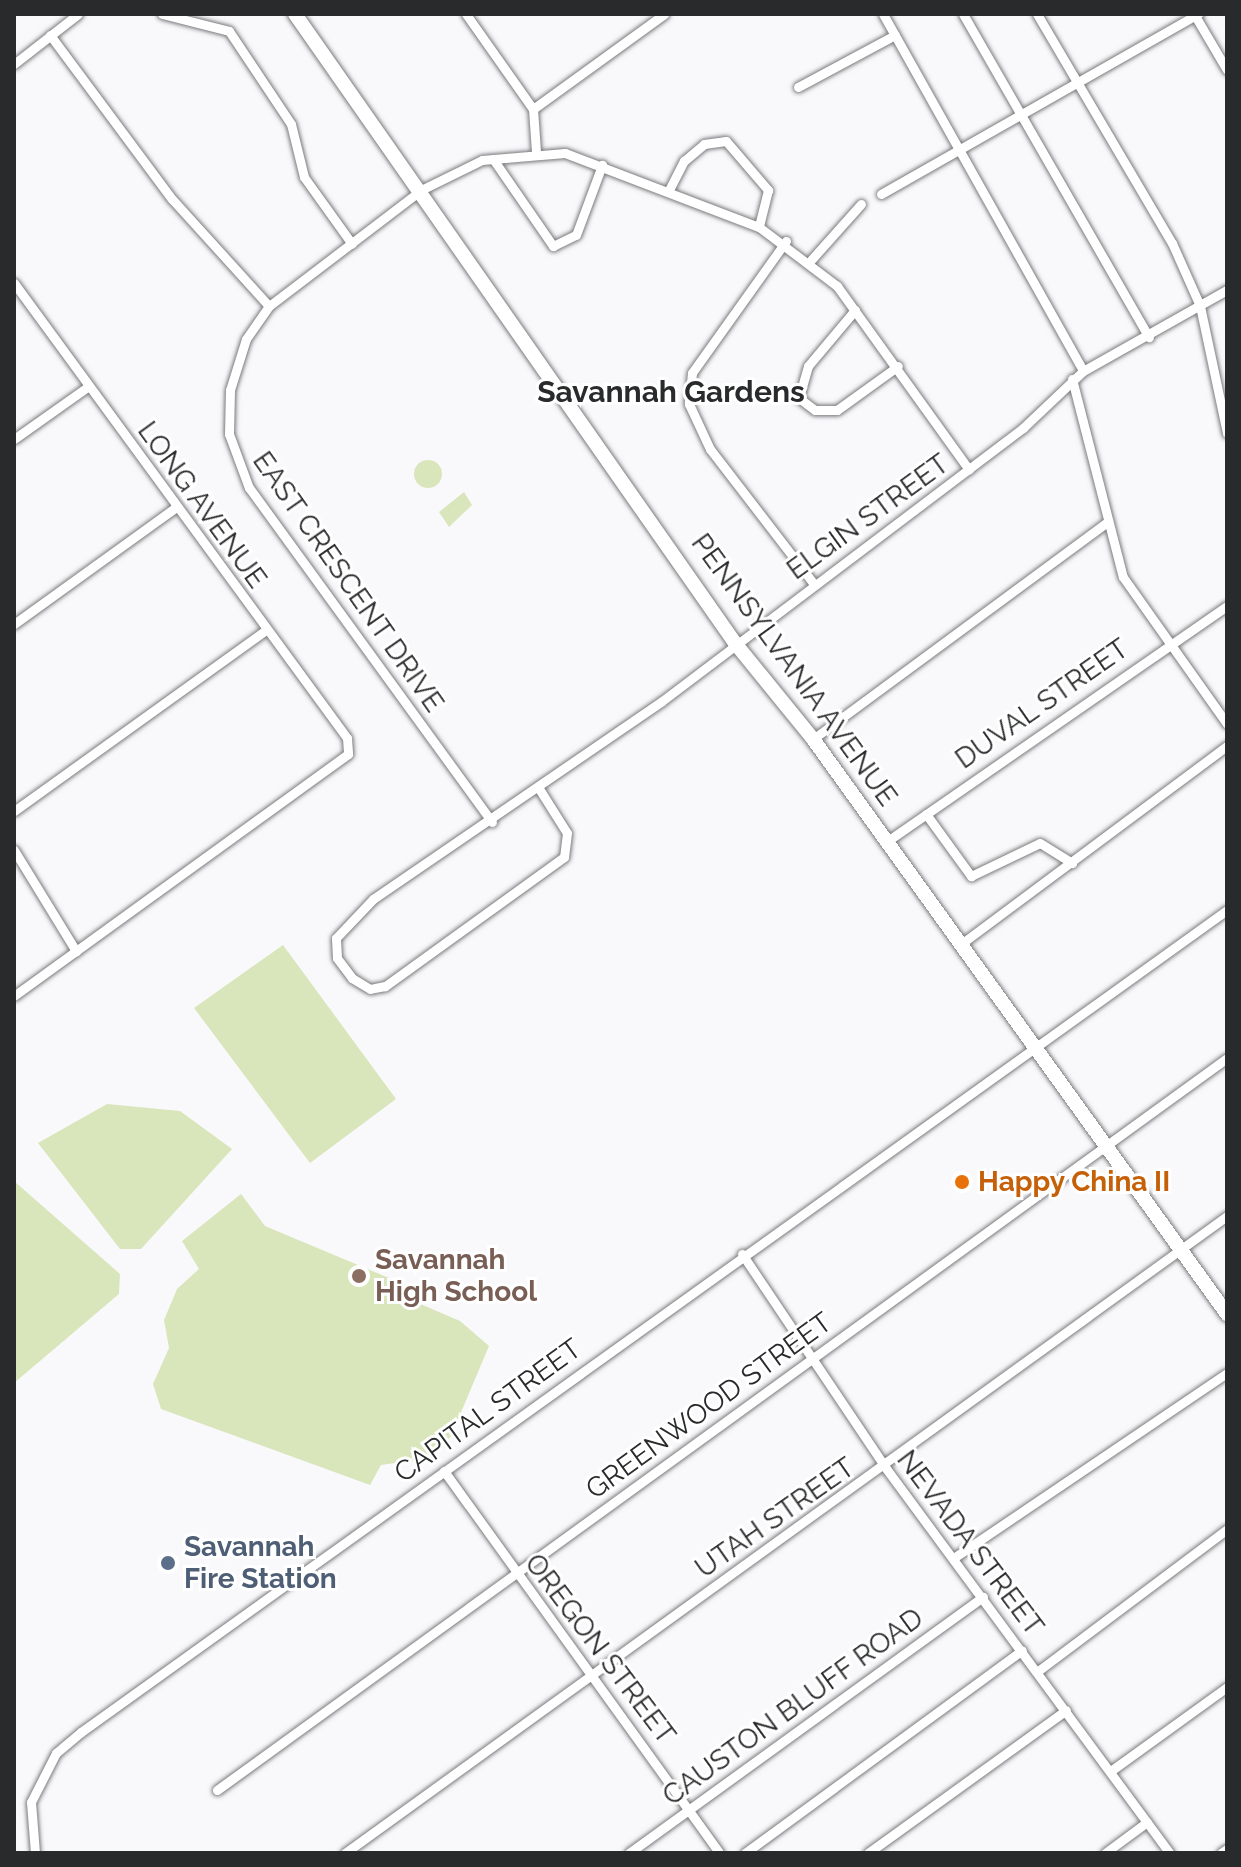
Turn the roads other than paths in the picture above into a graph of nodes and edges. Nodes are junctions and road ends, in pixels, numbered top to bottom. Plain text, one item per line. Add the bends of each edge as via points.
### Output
1 (78, 14) edge
2 (162, 14) edge
3 (295, 14) edge
4 (466, 14) edge
5 (643, 14) edge
6 (664, 14) edge
7 (883, 14) edge
8 (963, 14) edge
9 (1037, 14) edge
10 (1196, 15) edge
11 (650, 23) junction
12 (50, 35) junction
13 (895, 35) junction
14 (14, 64) edge
15 (1227, 70) edge
16 (1074, 80) junction
17 (798, 87) dead end
18 (533, 109) junction
19 (1019, 112) junction
20 (959, 146) junction
21 (536, 152) junction
22 (493, 159) junction
23 (602, 165) junction
24 (421, 190) junction
25 (669, 190) junction
26 (881, 194) dead end
27 (861, 204) dead end
28 (759, 227) junction
29 (786, 241) junction
30 (352, 244) junction
31 (811, 260) junction
32 (14, 283) edge
33 (1227, 290) edge
34 (269, 306) junction
35 (1200, 306) junction
36 (855, 310) junction
37 (1149, 337) junction
38 (898, 366) junction
39 (1083, 371) junction
40 (1072, 379) junction
41 (86, 388) junction
42 (1227, 433) edge
43 (14, 439) edge
44 (969, 470) junction
45 (176, 507) junction
46 (1107, 522) junction
47 (814, 584) junction
48 (1227, 606) edge
49 (14, 624) edge
50 (266, 630) junction
51 (1167, 642) junction
52 (735, 643) junction
53 (1227, 724) edge
54 (813, 739) junction
55 (1227, 746) edge
56 (538, 787) junction
57 (14, 811) edge
58 (926, 814) junction
59 (492, 822) junction
60 (886, 842) junction
61 (14, 850) edge
62 (1072, 863) junction
63 (1227, 910) edge
64 (961, 944) junction
65 (76, 951) junction
66 (14, 996) edge
67 (1035, 1044) junction
68 (1227, 1058) edge
69 (1110, 1145) junction
70 (1227, 1216) edge
71 (1180, 1248) junction
72 (742, 1254) junction
73 (1227, 1314) edge
74 (811, 1360) junction
75 (1227, 1373) edge
76 (885, 1467) junction
77 (444, 1471) junction
78 (1227, 1529) edge
79 (955, 1557) junction
80 (514, 1573) junction
81 (983, 1597) junction
82 (1022, 1650) junction
83 (1038, 1671) junction
84 (590, 1677) junction
85 (1227, 1687) edge
86 (1066, 1710) junction
87 (1112, 1770) junction
88 (217, 1790) dead end
89 (692, 1807) junction
90 (1147, 1822) junction
91 (1227, 1849) edge
92 (35, 1853) edge
93 (345, 1853) edge
94 (629, 1853) edge
95 (720, 1853) edge
96 (745, 1853) edge
97 (868, 1853) edge
98 (1105, 1853) edge
99 (1170, 1853) edge
100 (1221, 1853) edge

1 - 12 street
2 - 30 street via 229,31 283,110 304,177
3 - 24 main road, PENNSYLVANIA AVENUE
4 - 18 street
5 - 11 street
6 - 11 street
7 - 13 street
8 - 19 street
9 - 16 street
10 - 15 street
10 - 16 street
11 - 18 street
12 - 14 street
12 - 34 street via 172,199
13 - 17 street
13 - 20 street
16 - 19 street
16 - 35 street via 1172,243
18 - 21 street
19 - 20 street
19 - 37 street
20 - 26 street
20 - 39 street
21 - 22 street, EAST CRESCENT DRIVE
21 - 23 street
22 - 23 street via 553,246 576,235
22 - 24 street, EAST CRESCENT DRIVE
23 - 25 street
24 - 30 street, EAST CRESCENT DRIVE
24 - 52 main road, PENNSYLVANIA AVENUE
25 - 28 street
25 - 28 street via 684,161 704,144 726,141 768,190
27 - 31 street
28 - 29 street
29 - 31 street
29 - 47 street via 692,373 689,404 710,449
30 - 34 street, EAST CRESCENT DRIVE
31 - 36 street
32 - 41 street, LONG AVENUE
33 - 35 street, ELGIN STREET
34 - 59 street, EAST CRESCENT DRIVE via 246,339 230,390 235,464
35 - 37 street, ELGIN STREET
35 - 42 street
36 - 38 street
36 - 38 street via 799,379 799,398 815,410 837,410
37 - 39 street, ELGIN STREET
38 - 44 street
39 - 40 street, ELGIN STREET
40 - 44 street, ELGIN STREET
40 - 46 street
41 - 43 street
41 - 45 street, LONG AVENUE
44 - 47 street, ELGIN STREET
45 - 49 street
45 - 50 street, LONG AVENUE
46 - 51 street via 1123,577
46 - 54 street
47 - 52 street, ELGIN STREET
48 - 51 street, DUVAL STREET
50 - 57 street
50 - 65 street, LONG AVENUE via 347,738 348,754
51 - 53 street
51 - 58 street, DUVAL STREET
52 - 54 main road, PENNSYLVANIA AVENUE
52 - 56 street, ELGIN STREET
54 - 60 main road, PENNSYLVANIA AVENUE
55 - 62 street
56 - 59 street, ELGIN STREET
56 - 59 street, ELGIN STREET via 567,833 564,857 385,986 370,989 352,978 337,958 344,923
58 - 60 street, DUVAL STREET
58 - 62 street via 971,876 1040,843
60 - 64 main road, PENNSYLVANIA AVENUE
61 - 65 street
62 - 64 street
63 - 67 street, CAPITAL STREET
64 - 67 main road, PENNSYLVANIA AVENUE
65 - 66 street
67 - 69 main road, PENNSYLVANIA AVENUE
67 - 72 street, CAPITAL STREET
68 - 69 street, GREENWOOD STREET
69 - 71 main road, PENNSYLVANIA AVENUE
69 - 74 street, GREENWOOD STREET
70 - 71 street, UTAH STREET
71 - 73 main road, PENNSYLVANIA AVENUE
71 - 76 street, UTAH STREET
72 - 74 street, NEVADA STREET
72 - 77 street, CAPITAL STREET
74 - 76 street, NEVADA STREET
74 - 80 street, GREENWOOD STREET
75 - 79 street
76 - 79 street, NEVADA STREET
76 - 84 street, UTAH STREET
77 - 80 street, OREGON STREET
77 - 92 street, CAPITAL STREET via 56,1753 31,1802
78 - 83 street
79 - 81 street, NEVADA STREET
80 - 84 street, OREGON STREET
80 - 88 street, GREENWOOD STREET
81 - 82 street, NEVADA STREET
81 - 89 street, CAUSTON BLUFF ROAD
82 - 83 street, NEVADA STREET
82 - 96 street
83 - 86 street, NEVADA STREET
84 - 89 street, OREGON STREET
84 - 93 street, UTAH STREET
85 - 87 street
86 - 87 street, NEVADA STREET
86 - 97 street
87 - 90 street, NEVADA STREET
89 - 94 street, CAUSTON BLUFF ROAD
89 - 95 street, OREGON STREET
90 - 98 street
90 - 99 street, NEVADA STREET
91 - 100 street

